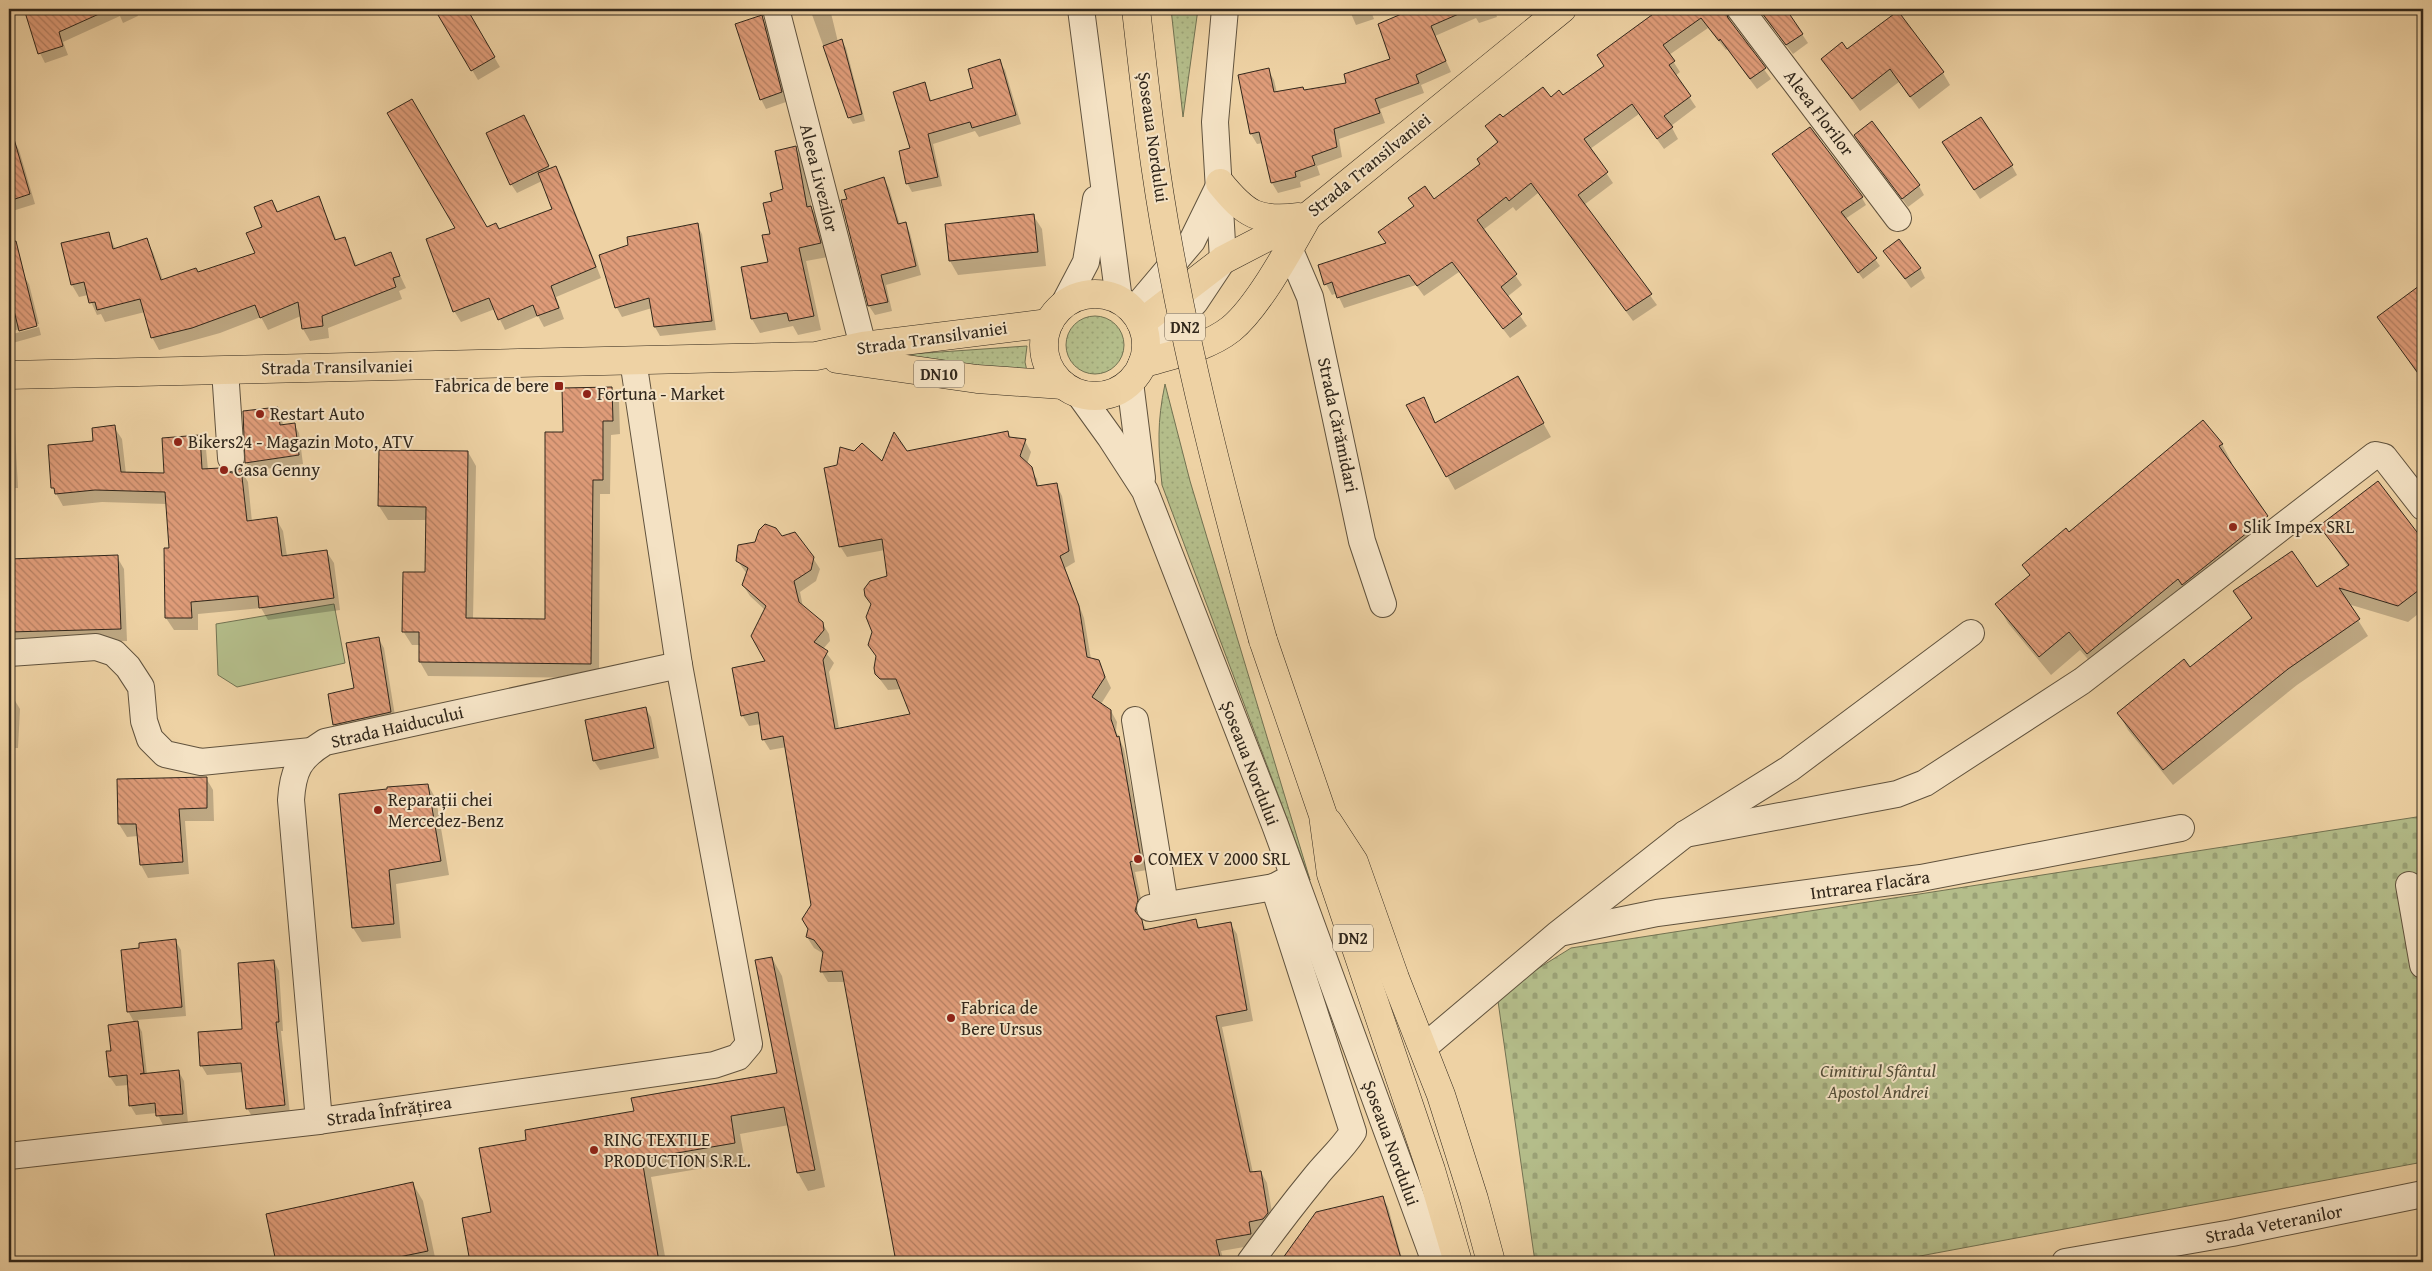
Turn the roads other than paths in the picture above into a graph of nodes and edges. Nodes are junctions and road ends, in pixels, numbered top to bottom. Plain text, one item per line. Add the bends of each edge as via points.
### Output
1 (776, 9) edge
2 (1080, 9) edge
3 (1136, 9) edge
4 (1225, 9) edge
5 (1562, 9) edge
6 (1740, 9) edge
7 (1100, 169) junction
8 (1220, 183) junction
9 (1308, 216) junction
10 (1898, 218) dead end
11 (1289, 248) junction
12 (1223, 260) junction
13 (1057, 314) junction
14 (1135, 337) junction
15 (863, 346) junction
16 (816, 356) junction
17 (633, 360) junction
18 (225, 370) junction
19 (9, 375) edge
20 (1071, 389) junction
21 (231, 458) dead end
22 (1145, 491) junction
23 (2423, 507) edge
24 (1383, 604) dead end
25 (1971, 634) dead end
26 (9, 652) edge
27 (679, 665) junction
28 (1135, 720) dead end
29 (311, 751) junction
30 (1324, 815) junction
31 (2181, 828) dead end
32 (1685, 834) junction
33 (1283, 882) junction
34 (2409, 886) dead end
35 (1558, 934) junction
36 (2423, 965) edge
37 (1423, 1048) junction
38 (319, 1121) junction
39 (9, 1156) edge
40 (2423, 1194) edge
41 (1250, 1262) edge
42 (1435, 1262) edge
43 (1458, 1262) edge
44 (1491, 1262) edge
45 (2065, 1262) edge

1 - 15 street, Aleea Livezilor
2 - 7 street
3 - 30 main road, Șoseaua Nordului / DN2, bridge via 1169,249 1207,427 1234,538 1264,640
4 - 8 street via 1215,122
5 - 9 main road, Strada Transilvaniei
6 - 10 street, Aleea Florilor
7 - 13 street via 1086,262
7 - 14 street, Șoseaua Nordului
8 - 9 main road via 1236,202 1253,214 1274,220
8 - 12 street
8 - 14 street via 1192,241
9 - 11 main road
9 - 12 main road, Strada Transilvaniei
11 - 14 main road via 1246,314 1230,330 1205,344
11 - 24 street, Strada Cărămidari via 1310,297 1362,541
12 - 14 main road, Strada Transilvaniei
13 - 14 main road via 1085,295 1109,296
13 - 15 main road, Strada Transilvaniei / DN10
13 - 20 main road via 1044,350 1054,375
14 - 20 main road via 1115,392 1097,396
14 - 22 street, Șoseaua Nordului via 1137,451
15 - 16 main road, Strada Transilvaniei / DN10
16 - 17 main road, Strada Transilvaniei / DN10
16 - 20 main road, Strada Transilvaniei / DN10
17 - 18 main road, Strada Transilvaniei / DN10
17 - 27 street
18 - 19 main road, Strada Transilvaniei / DN10
18 - 21 street
20 - 22 street, Șoseaua Nordului via 1115,444
22 - 33 street, Șoseaua Nordului
23 - 32 street via 2384,457 2375,455 2082,681 1925,782 1897,794
25 - 32 street via 1789,769
26 - 29 street via 96,647 114,653 141,687 144,721 150,739 164,754 201,762
27 - 29 street, Strada Haiducului via 325,742
27 - 38 street, Strada Înfrățirea via 748,1044 738,1057 714,1065
28 - 33 street via 1158,907
29 - 38 street, Strada Haiducului via 298,765 292,778 292,800
30 - 37 main road, Șoseaua Nordului / DN2 via 1354,862
30 - 43 main road, Șoseaua Nordului / DN2 via 1331,874 1428,1161
31 - 35 street, Intrarea Flacăra via 1921,878 1657,913
32 - 35 street
33 - 41 street via 1353,1132
33 - 42 street, Șoseaua Nordului
34 - 36 street
35 - 37 street
37 - 44 main road, Șoseaua Nordului / DN2 via 1456,1139
38 - 39 street, Strada Înfrățirea
40 - 45 street, Strada Veteranilor

